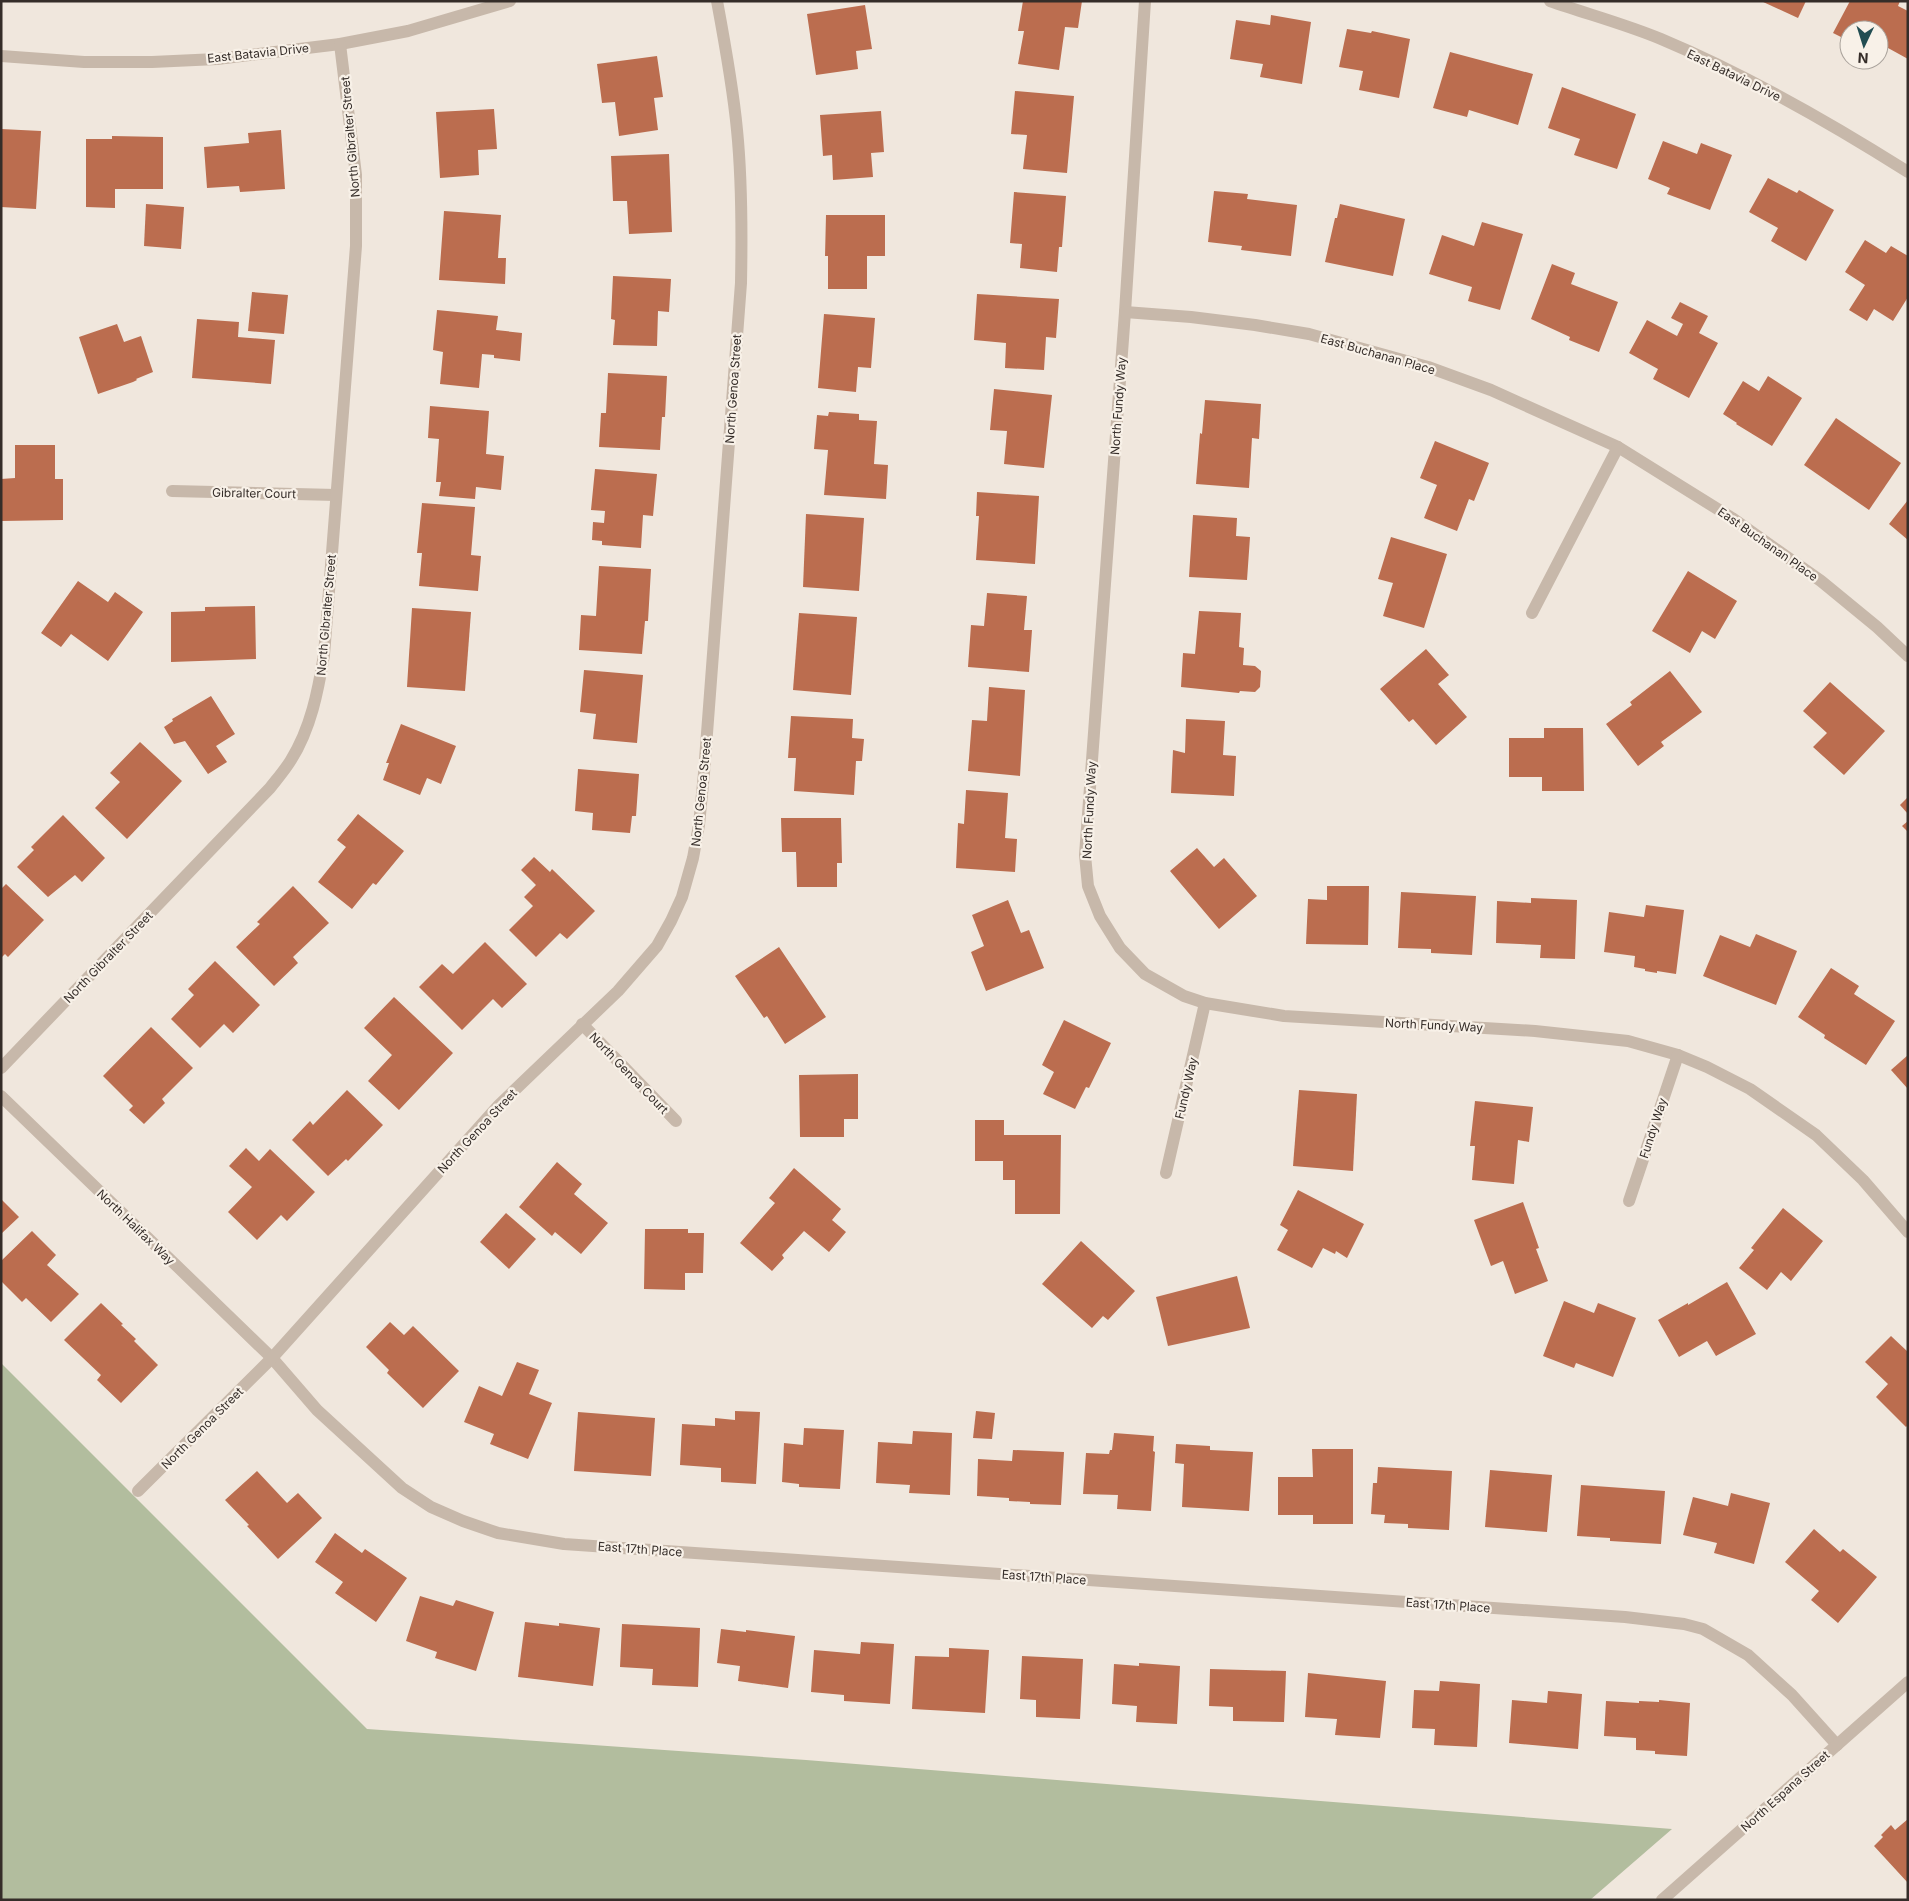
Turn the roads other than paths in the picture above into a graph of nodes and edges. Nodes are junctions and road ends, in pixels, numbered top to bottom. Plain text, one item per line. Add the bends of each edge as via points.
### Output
1 (510, 1) edge
2 (717, 1) edge
3 (1146, 1) edge
4 (1550, 1) edge
5 (340, 44) junction
6 (1, 56) edge
7 (1908, 172) edge
8 (1125, 312) junction
9 (1618, 447) junction
10 (172, 491) dead end
11 (336, 495) junction
12 (1532, 613) dead end
13 (1908, 656) edge
14 (1206, 1004) junction
15 (582, 1024) junction
16 (1678, 1055) junction
17 (1, 1068) edge
18 (1, 1096) edge
19 (676, 1121) dead end
20 (1166, 1173) dead end
21 (1629, 1201) dead end
22 (1908, 1232) edge
23 (272, 1358) junction
24 (138, 1491) dead end
25 (1908, 1682) edge
26 (1837, 1745) junction
27 (1662, 1900) edge

1 - 5 street, East Batavia Drive via 408,31
2 - 15 street, North Genoa Street via 737,130 742,248 699,825 682,897 662,938 618,991
3 - 8 street, North Fundy Way
4 - 7 street, East Batavia Drive via 1660,39 1726,69 1834,126
5 - 6 street, East Batavia Drive via 217,59 152,62 84,62
5 - 11 street, North Gibralter Street via 356,175 356,246
8 - 9 street, East Buchanan Place via 1191,317 1309,334 1428,367 1491,390
8 - 14 street, North Fundy Way via 1085,855 1088,886 1100,916 1120,948 1145,974 1184,996
9 - 12 street
9 - 13 street, East Buchanan Place via 1732,518 1821,581
10 - 11 street, Gibralter Court
11 - 17 street, North Gibralter Street via 324,655 316,699 291,760 270,788
14 - 16 street, North Fundy Way via 1284,1016 1535,1031 1628,1041
14 - 20 street, Fundy Way
15 - 19 street, North Genoa Court
15 - 23 street, North Genoa Street via 499,1105
16 - 21 street, Fundy Way
16 - 22 street, North Fundy Way via 1750,1089 1816,1136 1863,1180
18 - 23 street, North Halifax Way
23 - 24 street, North Genoa Street
23 - 26 street, East 17th Place via 317,1410 402,1488 431,1507 498,1533 564,1544 1615,1616 1684,1624 1703,1629 1748,1654 1792,1695
25 - 26 street, North Espana Street
26 - 27 street, North Espana Street

